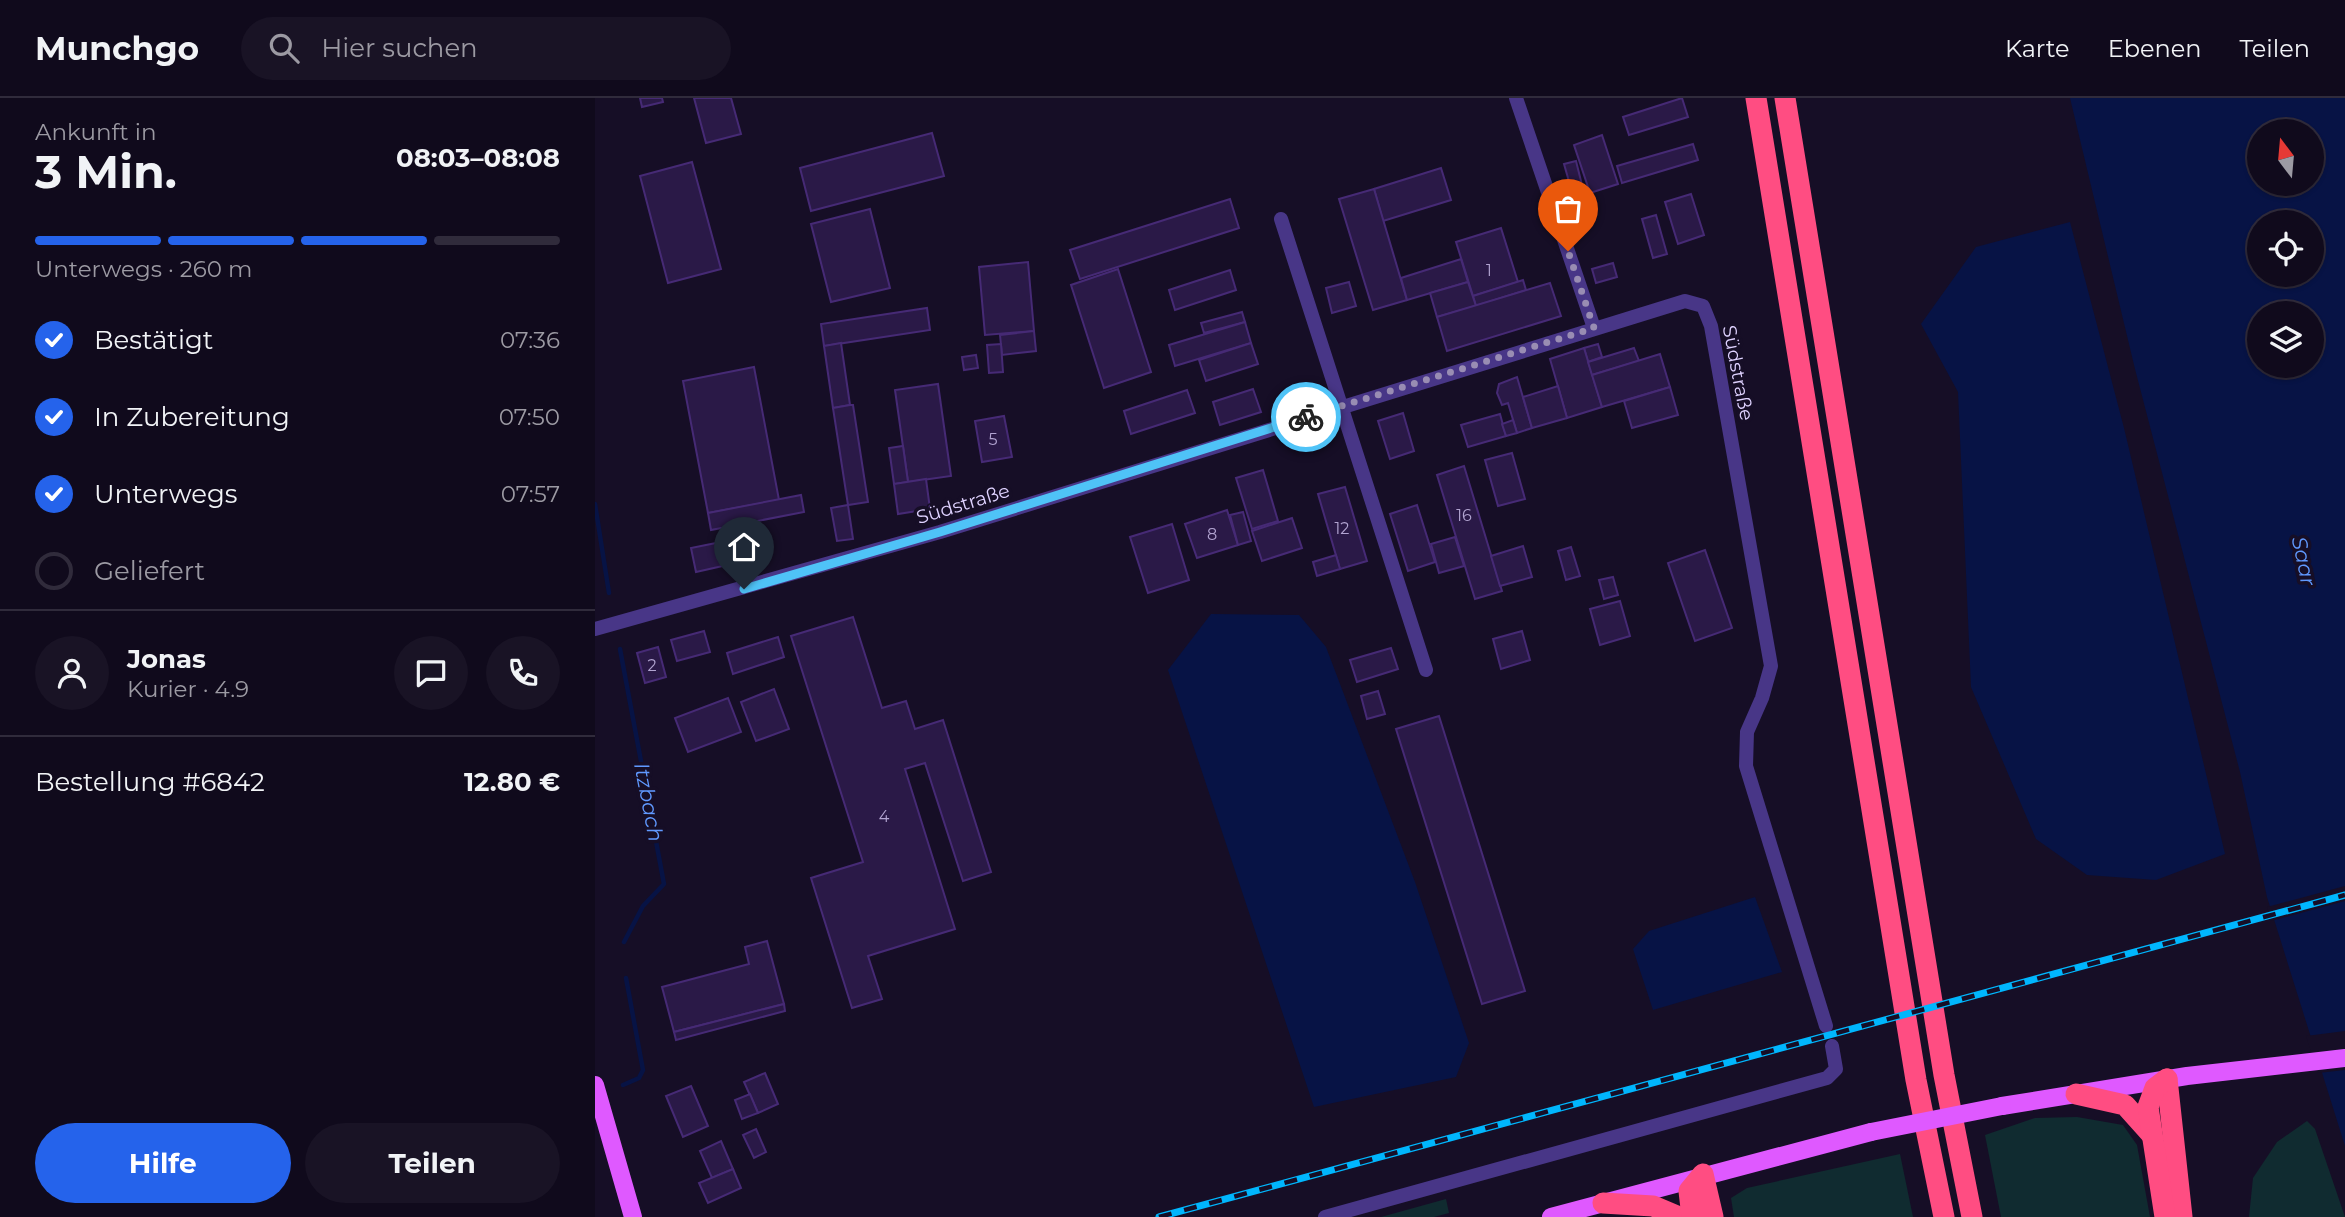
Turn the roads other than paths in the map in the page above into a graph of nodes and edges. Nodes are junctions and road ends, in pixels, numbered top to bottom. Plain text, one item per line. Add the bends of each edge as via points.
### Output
1 (1516, 98) edge
2 (1756, 98) edge
3 (1785, 98) edge
4 (1281, 219) dead end
5 (1594, 328) junction
6 (1339, 407) junction
7 (595, 629) edge
8 (1426, 670) dead end
9 (1826, 1026) dead end
10 (1832, 1046) dead end
11 (2345, 1058) edge
12 (2167, 1079) junction
13 (595, 1085) edge
14 (2076, 1094) junction
15 (2154, 1139) junction
16 (1703, 1174) junction
17 (1603, 1203) junction
18 (633, 1217) edge
19 (1325, 1217) edge
20 (1551, 1217) edge
21 (1679, 1217) edge
22 (1692, 1217) edge
23 (1713, 1217) edge
24 (1944, 1217) edge
25 (1972, 1217) edge
26 (2165, 1217) edge
27 (2182, 1217) edge

1 - 5 street
2 - 24 highway via 1916,1080
3 - 25 highway via 1944,1075
4 - 6 street
5 - 6 street, Südstraße
5 - 9 street, Südstraße via 1685,301 1703,306 1711,326 1770,666 1747,732 1745,766
6 - 7 street, Südstraße via 940,532
6 - 8 street
10 - 19 street via 1836,1069 1827,1078
11 - 12 main road
12 - 14 main road
12 - 15 highway via 2149,1098
12 - 27 highway
13 - 18 main road
14 - 15 highway via 2125,1105
14 - 16 main road, bridge via 1871,1132
15 - 26 highway
16 - 17 main road
16 - 22 highway via 1689,1191
16 - 23 highway
17 - 20 main road
17 - 21 highway via 1653,1206

